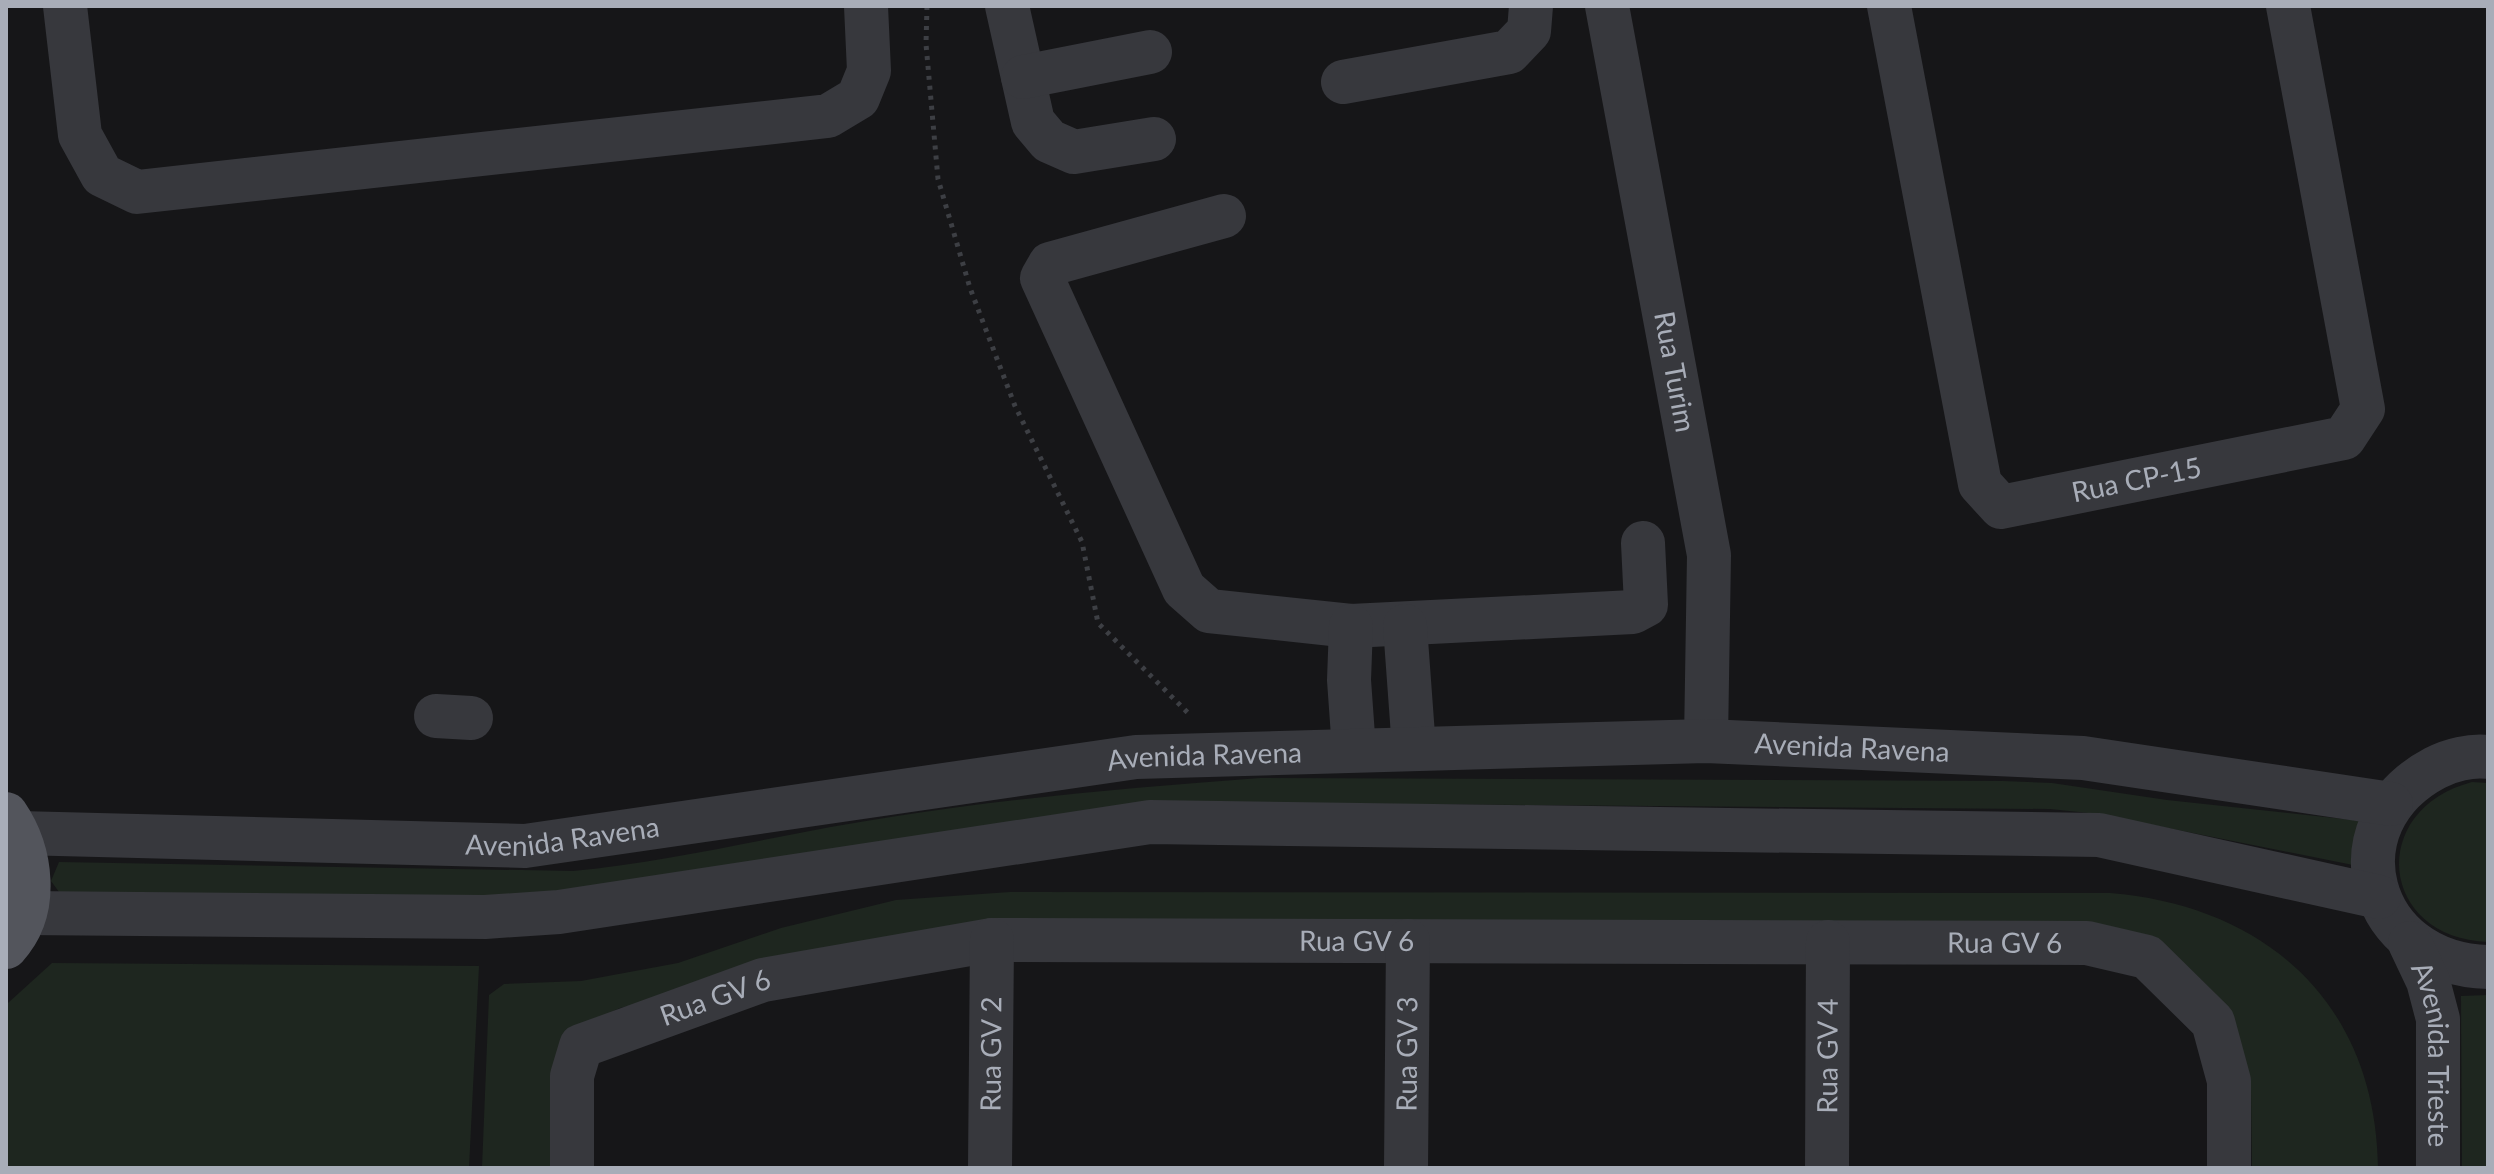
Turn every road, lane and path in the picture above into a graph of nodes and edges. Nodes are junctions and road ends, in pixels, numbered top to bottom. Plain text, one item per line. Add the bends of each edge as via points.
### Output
1 (65, 6) edge
2 (866, 6) edge
3 (927, 6) edge
4 (1007, 6) edge
5 (1531, 6) edge
6 (1607, 6) edge
7 (1889, 6) edge
8 (2288, 6) edge
9 (1150, 52) dead end
10 (1023, 77) junction
11 (1343, 82) dead end
12 (1154, 139) dead end
13 (1224, 216) dead end
14 (1643, 543) dead end
15 (1351, 626) junction
16 (1405, 626) junction
17 (1197, 721) dead end
18 (1706, 741) junction
19 (1414, 749) junction
20 (1354, 750) junction
21 (2488, 757) edge
22 (2391, 804) junction
23 (12, 824) edge
24 (2379, 897) junction
25 (15, 930) edge
26 (992, 940) junction
27 (1408, 941) junction
28 (1828, 942) junction
29 (2410, 943) junction
30 (2488, 967) edge
31 (572, 1168) edge
32 (990, 1168) edge
33 (1406, 1168) edge
34 (1827, 1168) edge
35 (2229, 1168) edge
36 (2438, 1168) edge

1 - 2 street via 80,135 102,175 137,192 828,116 858,98 869,71
3 - 17 path via 938,179 970,288 1015,406 1082,542 1098,623
4 - 10 street
5 - 11 street via 1529,31 1509,52
6 - 18 street, Rua Turim via 1709,555
7 - 8 street, Rua CP-15 via 1980,484 2001,507 2344,438 2363,409
9 - 10 street
10 - 12 street via 1033,122 1049,141 1074,152
13 - 15 street via 1050,264 1042,278 1184,589 1209,611
14 - 16 street via 1646,605 1633,612
15 - 16 street
15 - 20 street
16 - 19 street
18 - 19 street, Avenida Ravena
18 - 22 street, Avenida Ravena via 2083,758
19 - 20 street, Avenida Ravena
20 - 23 street, Avenida Ravena via 1136,757 525,846
21 - 22 street via 2447,761 2415,778
22 - 24 street via 2377,834 2373,866
23 - 25 main road via 27,859 30,886
24 - 25 street via 2099,835 1150,822 559,912
24 - 29 street
26 - 27 street, Rua GV 6
26 - 31 street, Rua GV 6 via 763,980 581,1046 572,1076
26 - 32 street, Rua GV 2
27 - 28 street, Rua GV 6
27 - 33 street, Rua GV 3
28 - 34 street, Rua GV 4
28 - 35 street, Rua GV 6 via 2087,943 2147,957 2213,1022 2229,1081
29 - 30 street via 2463,967
29 - 36 street, Avenida Trieste via 2438,1019

